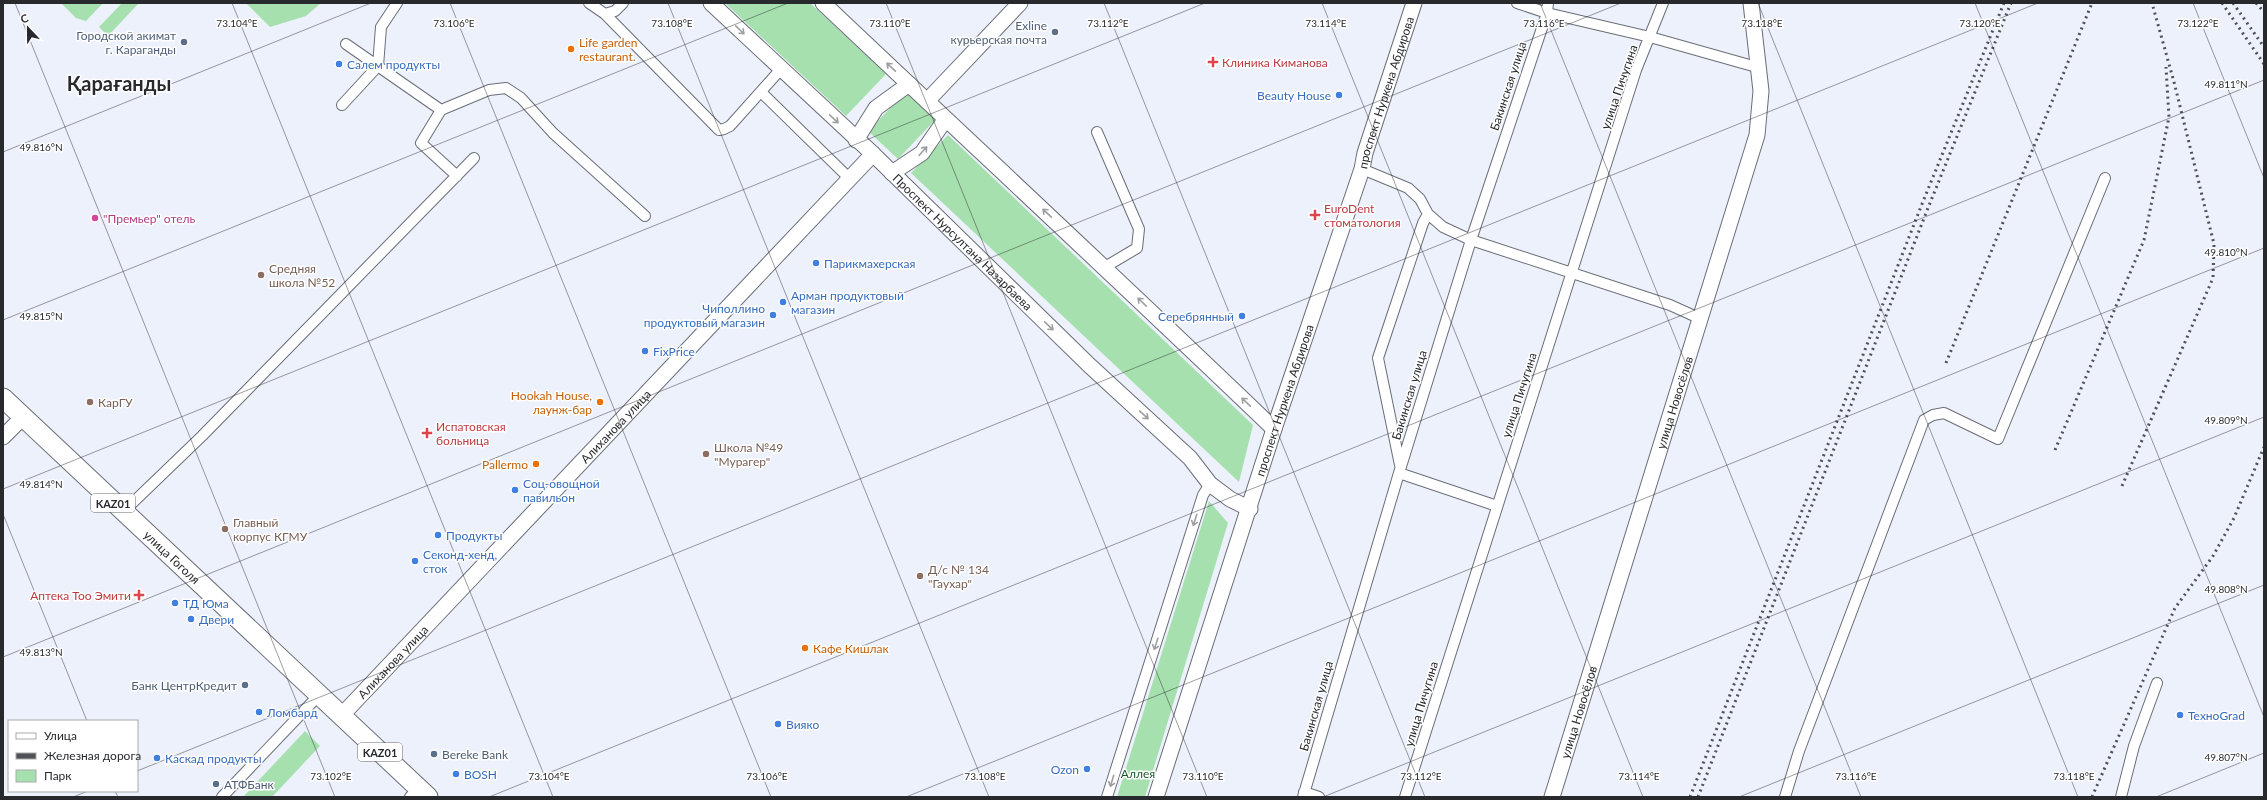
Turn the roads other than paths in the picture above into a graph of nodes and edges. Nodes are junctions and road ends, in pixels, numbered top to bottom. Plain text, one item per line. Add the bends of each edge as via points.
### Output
1 (397, 3) edge
2 (589, 3) edge
3 (623, 3) edge
4 (712, 3) edge
5 (823, 3) edge
6 (1020, 3) edge
7 (1414, 3) edge
8 (1517, 3) edge
9 (1662, 3) edge
10 (1670, 3) edge
11 (1751, 3) edge
12 (1547, 8) edge
13 (605, 14) junction
14 (1650, 37) junction
15 (346, 44) dead end
16 (378, 66) junction
17 (1760, 68) junction
18 (781, 69) junction
19 (909, 84) junction
20 (761, 92) junction
21 (927, 101) junction
22 (342, 105) dead end
23 (441, 110) junction
24 (946, 120) junction
25 (1097, 132) dead end
26 (856, 140) junction
27 (873, 154) junction
28 (474, 158) dead end
29 (1362, 170) junction
30 (892, 173) junction
31 (457, 176) junction
32 (2105, 178) dead end
33 (850, 179) junction
34 (1428, 214) junction
35 (645, 216) dead end
36 (1471, 240) junction
37 (1105, 267) junction
38 (1572, 272) junction
39 (1700, 319) junction
40 (3, 398) edge
41 (23, 417) junction
42 (1274, 429) junction
43 (3, 437) edge
44 (1399, 470) junction
45 (1210, 484) junction
46 (1497, 506) junction
47 (1250, 508) junction
48 (123, 512) junction
49 (2157, 683) dead end
50 (319, 695) junction
51 (341, 716) junction
52 (419, 794) edge
53 (1304, 794) edge
54 (222, 797) edge
55 (1107, 797) edge
56 (1156, 797) edge
57 (1320, 797) edge
58 (1405, 797) edge
59 (1552, 797) edge
60 (1784, 797) edge
61 (2121, 797) edge

1 - 16 street via 381,27
2 - 13 street
3 - 13 street via 615,11
4 -> 18 main road, Проспект Нурсултана Назарбаева
19 -> 5 main road
6 - 21 main road
7 - 29 main road, проспект Нуркена Абдирова
8 - 12 street
9 - 14 street, улица Пичугина
10 - 14 street
11 - 17 main road, улица Новосёлов
12 - 14 street
12 - 36 street, Бакинская улица
13 - 20 street via 719,130 730,126
14 - 17 street
14 - 38 street, улица Пичугина via 1636,70
15 - 16 street
16 - 22 street
16 - 23 street
17 - 39 main road, улица Новосёлов via 1761,91 1757,135
18 - 20 street
18 -> 26 main road, Проспект Нурсултана Назарбаева
19 - 21 main road
19 - 26 main road via 876,108
20 - 33 street
21 - 24 main road
23 - 31 street via 421,143
23 - 35 street via 489,90 506,88 521,98 553,133
30 -> 24 main road via 922,154
37 -> 24 main road
25 - 37 street via 1139,229 1138,248
26 - 27 main road, Проспект Нурсултана Назарбаева
27 - 30 main road, Проспект Нурсултана Назарбаева
27 - 33 main road, Алиханова улица
28 - 31 street
29 - 34 street via 1408,188 1420,199
29 - 42 main road, проспект Нуркена Абдирова
30 -> 45 main road, Проспект Нурсултана Назарбаева via 1089,365 1190,458
31 - 48 street via 202,436
32 - 60 street via 1998,439 1944,413 1924,420
33 - 51 main road, Алиханова улица
34 - 36 street via 1443,227
34 - 44 street via 1378,358
36 - 38 street
36 - 44 street, Бакинская улица
42 -> 37 main road
38 - 39 street via 1670,305
38 - 46 street, улица Пичугина
39 - 59 main road, улица Новосёлов
40 - 41 highway, улица Гоголя / KАZ01
41 - 43 main road
41 - 48 highway, улица Гоголя / KАZ01
42 - 47 main road, проспект Нуркена Абдирова
44 - 46 street
44 - 53 street, Бакинская улица
45 - 47 main road, Проспект Нурсултана Назарбаева via 1230,499
45 -> 55 street via 1203,495
46 - 58 street, улица Пичугина
47 - 56 main road, проспект Нуркена Абдирова
48 - 50 highway, улица Гоголя / KАZ01
49 - 61 street via 2134,746
50 - 51 highway, улица Гоголя / KАZ01
50 - 54 street
51 - 52 highway, улица Гоголя / KАZ01
53 - 57 street

